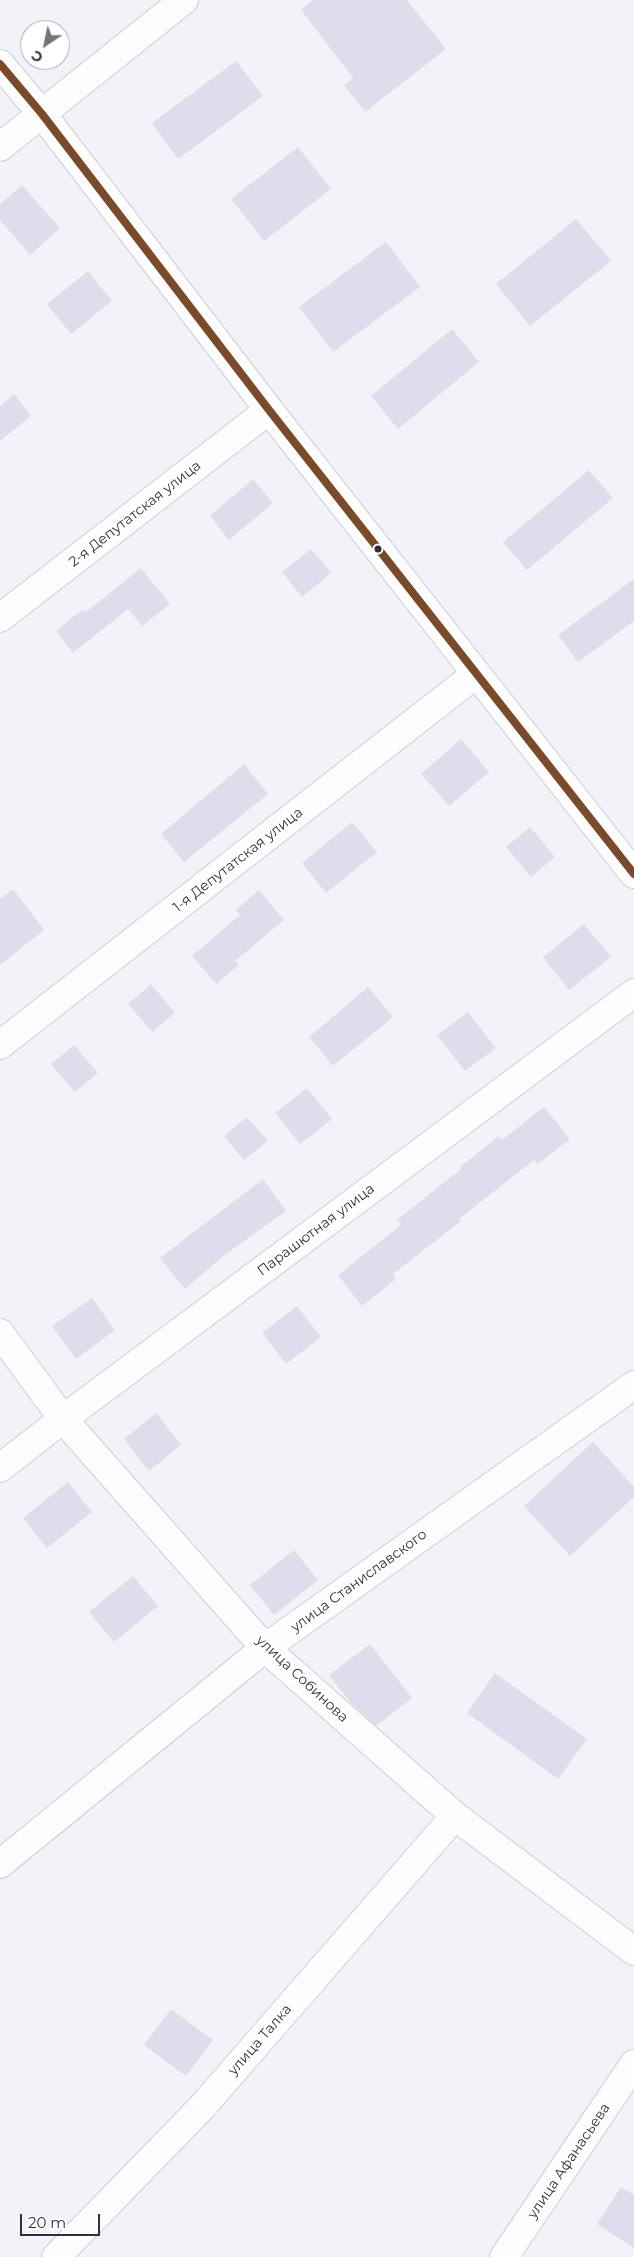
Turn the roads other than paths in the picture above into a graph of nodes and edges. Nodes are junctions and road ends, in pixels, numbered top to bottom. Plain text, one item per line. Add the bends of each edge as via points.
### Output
1 (184, 0) edge
2 (0, 64) edge
3 (42, 114) junction
4 (0, 147) edge
5 (269, 410) junction
6 (0, 618) edge
7 (476, 674) junction
8 (634, 874) edge
9 (634, 993) edge
10 (0, 1045) edge
11 (0, 1333) edge
12 (634, 1385) edge
13 (63, 1419) junction
14 (0, 1468) edge
15 (265, 1648) junction
16 (455, 1816) junction
17 (0, 1864) edge
18 (634, 1951) edge
19 (634, 2064) edge
20 (56, 2257) edge
21 (504, 2257) edge

1 - 3 street
2 - 3 street
3 - 4 street
3 - 5 street
5 - 6 street, 2-я Депутатская улица
5 - 7 street
7 - 8 street
7 - 10 street, 1-я Депутатская улица
9 - 13 street, Парашютная улица
11 - 13 street, улица Собинова
12 - 15 street, улица Станиславского
13 - 14 street, Парашютная улица
13 - 15 street, улица Собинова
15 - 16 street, улица Собинова
15 - 17 street, улица Станиславского
16 - 18 street, улица Собинова
16 - 20 street, улица Талка via 202,2107
19 - 21 street, улица Афанасьева

